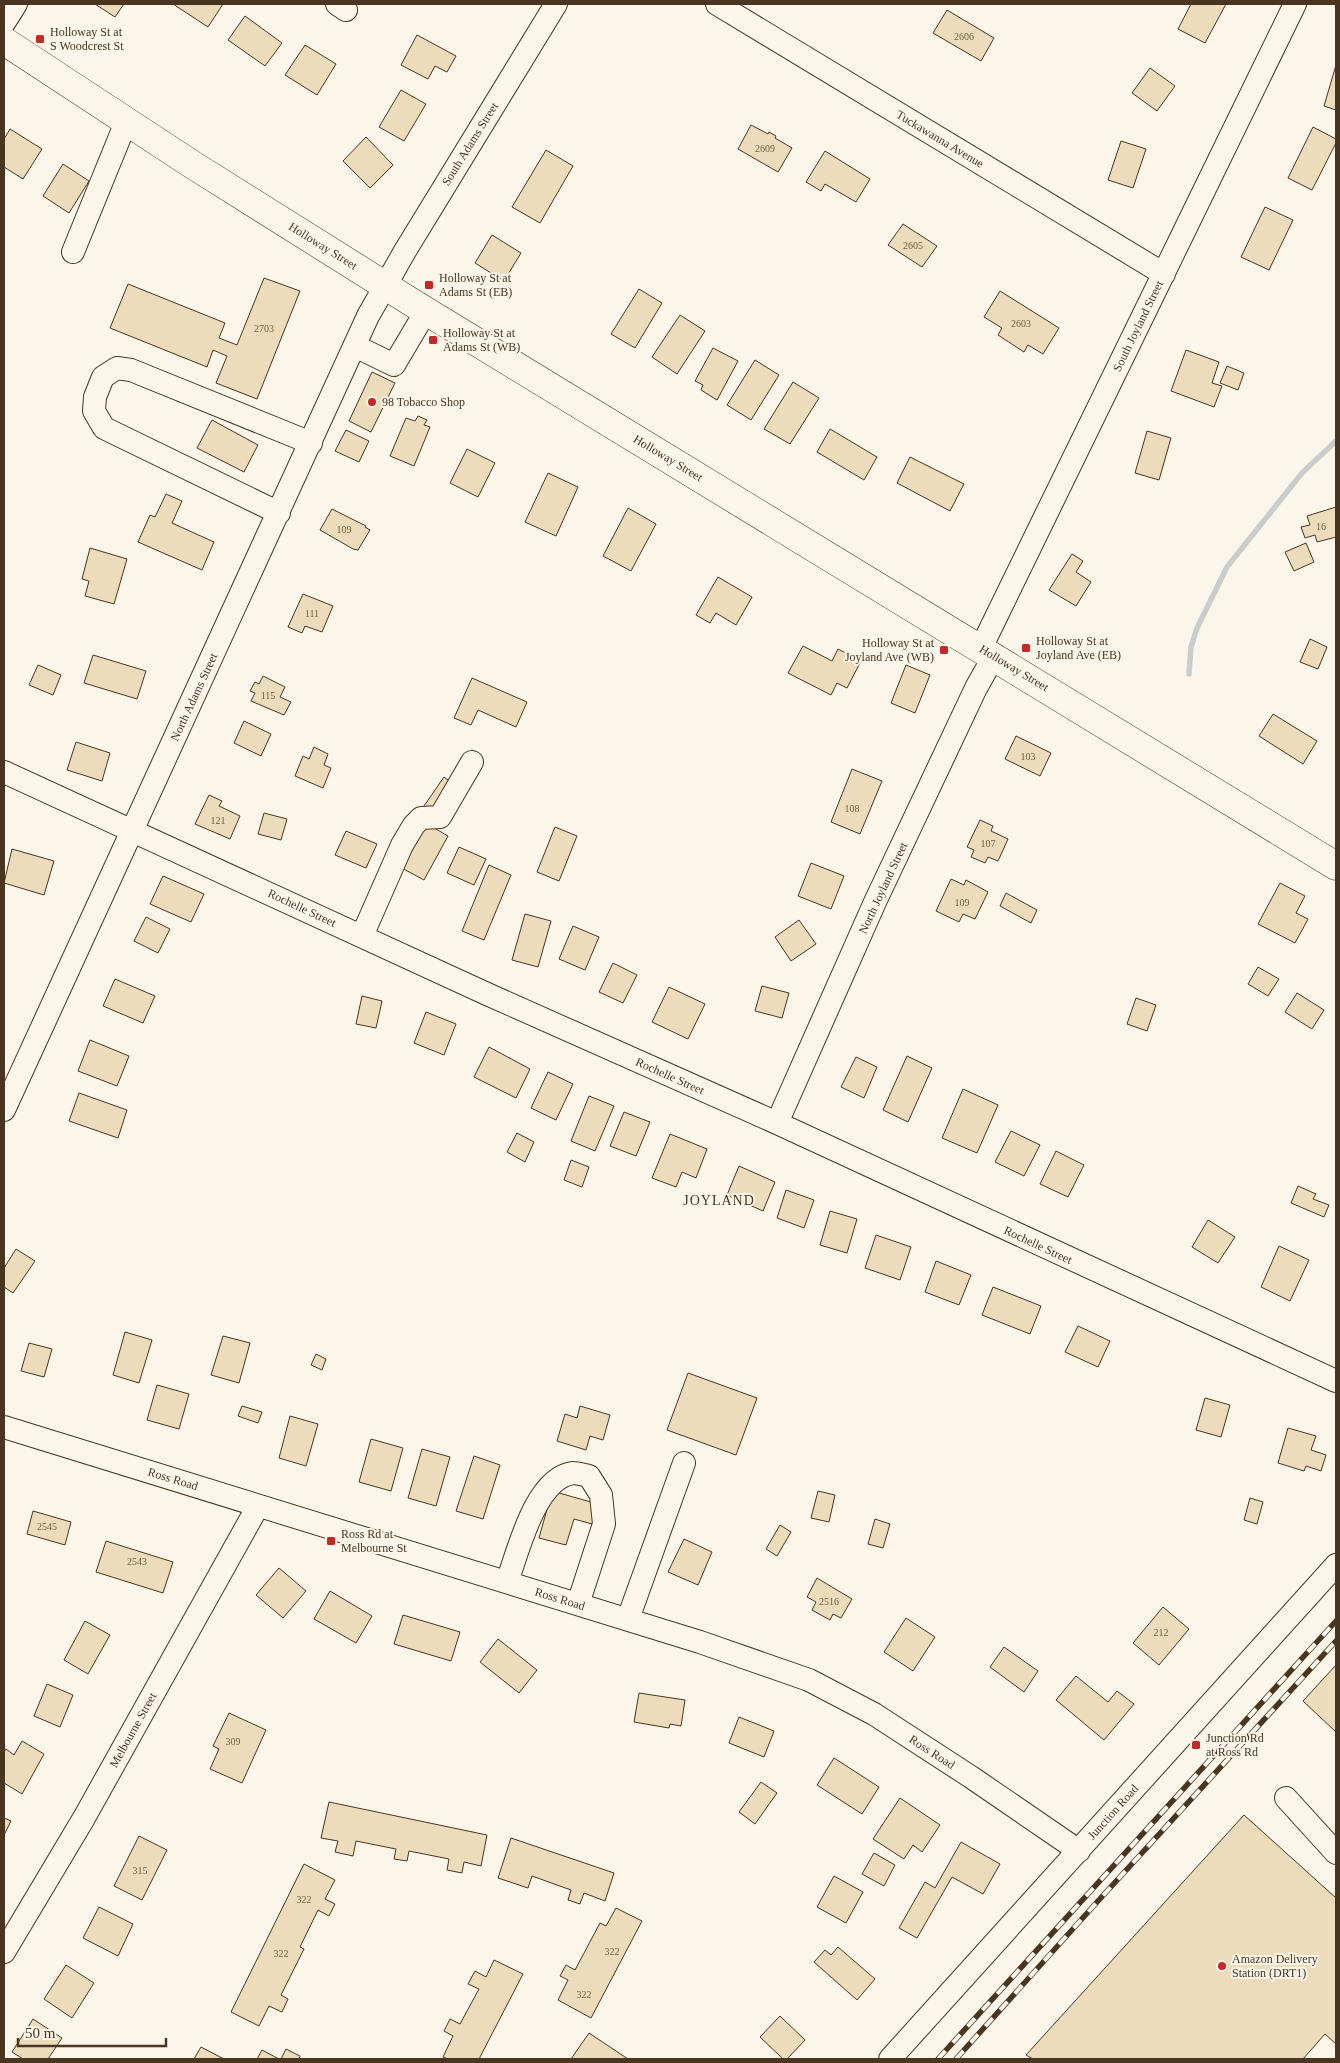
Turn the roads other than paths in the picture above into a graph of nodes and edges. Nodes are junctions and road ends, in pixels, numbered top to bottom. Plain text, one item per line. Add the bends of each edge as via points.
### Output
1 (16, 4) edge
2 (556, 4) edge
3 (717, 4) edge
4 (1295, 4) edge
5 (4, 23) edge
6 (4, 41) edge
7 (126, 122) junction
8 (73, 252) dead end
9 (1164, 274) junction
10 (386, 285) junction
11 (426, 310) junction
12 (355, 346) junction
13 (311, 443) junction
14 (279, 513) junction
15 (988, 652) junction
16 (472, 762) dead end
17 (4, 772) edge
18 (132, 830) junction
19 (1336, 866) edge
20 (362, 936) junction
21 (4, 1110) edge
22 (777, 1124) junction
23 (1336, 1381) edge
24 (4, 1427) edge
25 (684, 1463) dead end
26 (258, 1506) junction
27 (1336, 1566) edge
28 (507, 1582) junction
29 (578, 1604) junction
30 (628, 1620) junction
31 (1286, 1798) dead end
32 (1079, 1850) junction
33 (1336, 1853) edge
34 (4, 1952) edge
35 (890, 2059) edge

1 - 5 street
2 - 10 street, South Adams Street
3 - 9 street, Tuckawanna Avenue
4 - 9 street, South Joyland Street
6 - 7 highway, Holloway Street
7 - 8 street
7 - 10 highway, Holloway Street
9 - 15 street, South Joyland Street
10 - 11 highway, Holloway Street
10 - 12 street, North Adams Street
11 - 12 street via 394,366
11 - 15 highway, Holloway Street
12 - 13 street, North Adams Street
13 - 14 street, North Adams Street
13 - 14 street via 131,370 117,368 103,377 94,397 94,411 104,428
14 - 18 street, North Adams Street
15 - 19 highway, Holloway Street
15 - 22 street, North Joyland Street via 973,696 875,902
16 - 20 street via 440,817 420,818 414,825
17 - 18 street, Rochelle Street
18 - 20 street, Rochelle Street
18 - 21 street, North Adams Street
20 - 22 street, Rochelle Street
22 - 23 street, Rochelle Street
24 - 26 street, Ross Road
25 - 30 street
26 - 28 street, Ross Road
26 - 34 street, Melbourne Street via 84,1818
27 - 32 street, Junction Road
28 - 29 street, Ross Road
28 - 29 street via 533,1511 552,1483 574,1473 589,1476 601,1495 604,1524
29 - 30 street, Ross Road
30 - 32 street, Ross Road via 809,1680 906,1734
31 - 33 street
32 - 35 street, Junction Road

